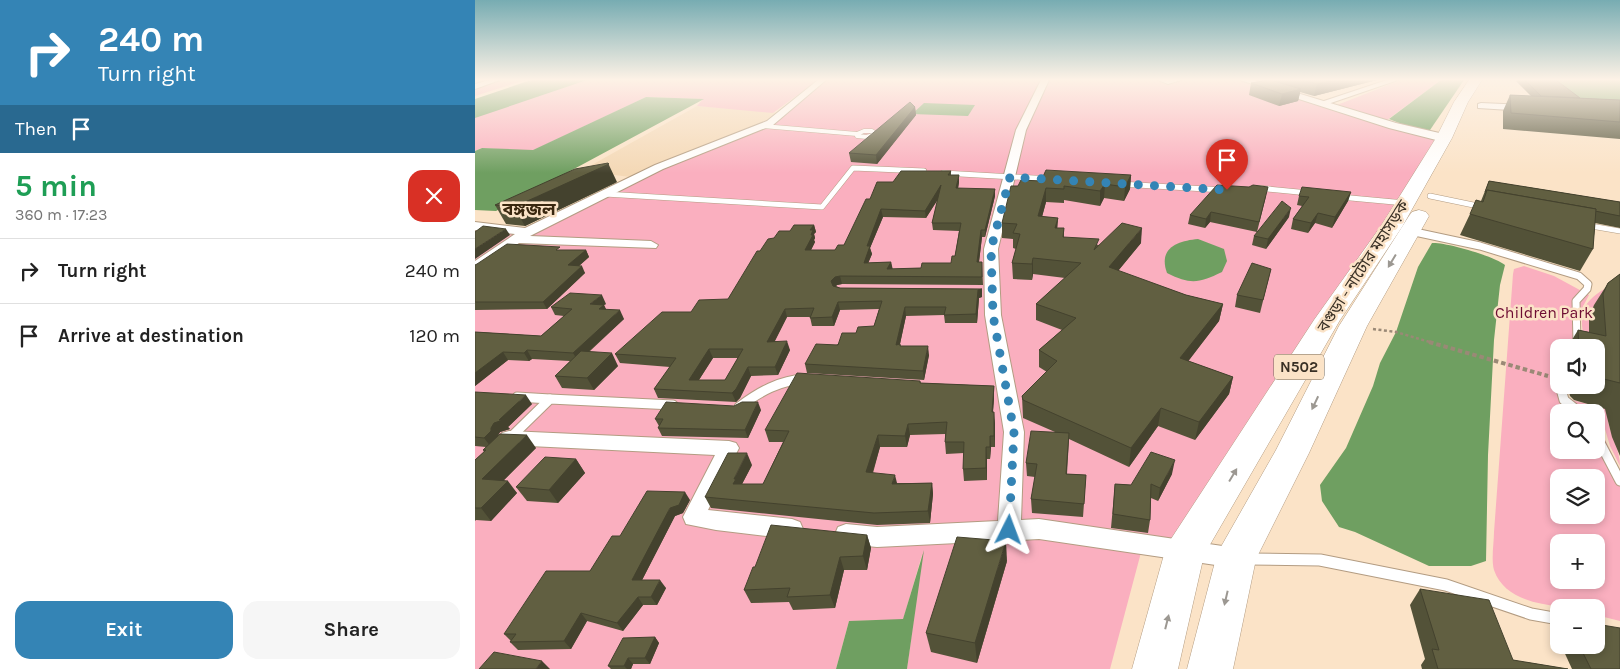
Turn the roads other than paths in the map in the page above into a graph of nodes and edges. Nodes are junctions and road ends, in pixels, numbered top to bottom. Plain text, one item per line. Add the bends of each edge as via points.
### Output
1 (784, 111) edge
2 (1030, 111) edge
3 (1347, 111) edge
4 (1469, 111) edge
5 (763, 126) junction
6 (857, 134) dead end
7 (1452, 141) junction
8 (931, 172) edge
9 (941, 172) edge
10 (1010, 177) junction
11 (1059, 180) edge
12 (1109, 183) edge
13 (1251, 187) edge
14 (1227, 190) edge
15 (604, 194) junction
16 (1318, 194) edge
17 (1338, 196) edge
18 (1495, 209) edge
19 (1409, 214) junction
20 (1581, 224) edge
21 (475, 226) edge
22 (1620, 231) edge
23 (522, 236) junction
24 (651, 245) dead end
25 (475, 267) edge
26 (1577, 339) edge
27 (812, 380) edge
28 (503, 396) edge
29 (550, 399) junction
30 (679, 405) edge
31 (728, 408) edge
32 (506, 442) joint
33 (1605, 452) edge
34 (1620, 481) edge
35 (1009, 530) junction
36 (1185, 551) junction
37 (1236, 558) junction
38 (1550, 617) edge
39 (1155, 669) edge
40 (1209, 669) edge

1 - 5 street
2 - 10 street via 1021,130
3 - 7 street
4 - 7 highway, বগুড়া - নাটোর মহাসড়ক / N502
5 - 6 lane
5 - 15 street via 659,167
7 - 19 highway, বগুড়া - নাটোর মহাসড়ক / N502
8 - 15 lane via 853,168 822,207
9 - 10 lane
10 - 11 lane
10 - 35 street via 991,249 987,291 993,315 1001,391 1014,432
12 - 14 lane
13 - 16 lane
15 - 23 street
17 - 19 lane
18 - 19 lane
19 - 26 lane via 1479,246 1579,276 1588,284 1576,301
36 -> 19 highway, বগুড়া - নাটোর মহাসড়ক / N502 via 1327,320
19 -> 37 highway, বগুড়া - নাটোর মহাসড়ক / N502
20 - 22 lane
21 - 23 street
23 - 24 street
23 - 25 street
27 - 31 lane via 793,378 751,397 738,408
28 - 29 lane
29 - 30 lane
29 - 32 lane
32 - 35 street via 729,448 694,517 716,521 877,537
33 - 34 lane
35 - 36 street via 1039,529
36 - 37 street
39 -> 36 highway, বগুড়া - নাটোর মহাসড়ক / N502
37 - 38 lane via 1320,560 1446,585
37 -> 40 highway, বগুড়া - নাটোর মহাসড়ক / N502

